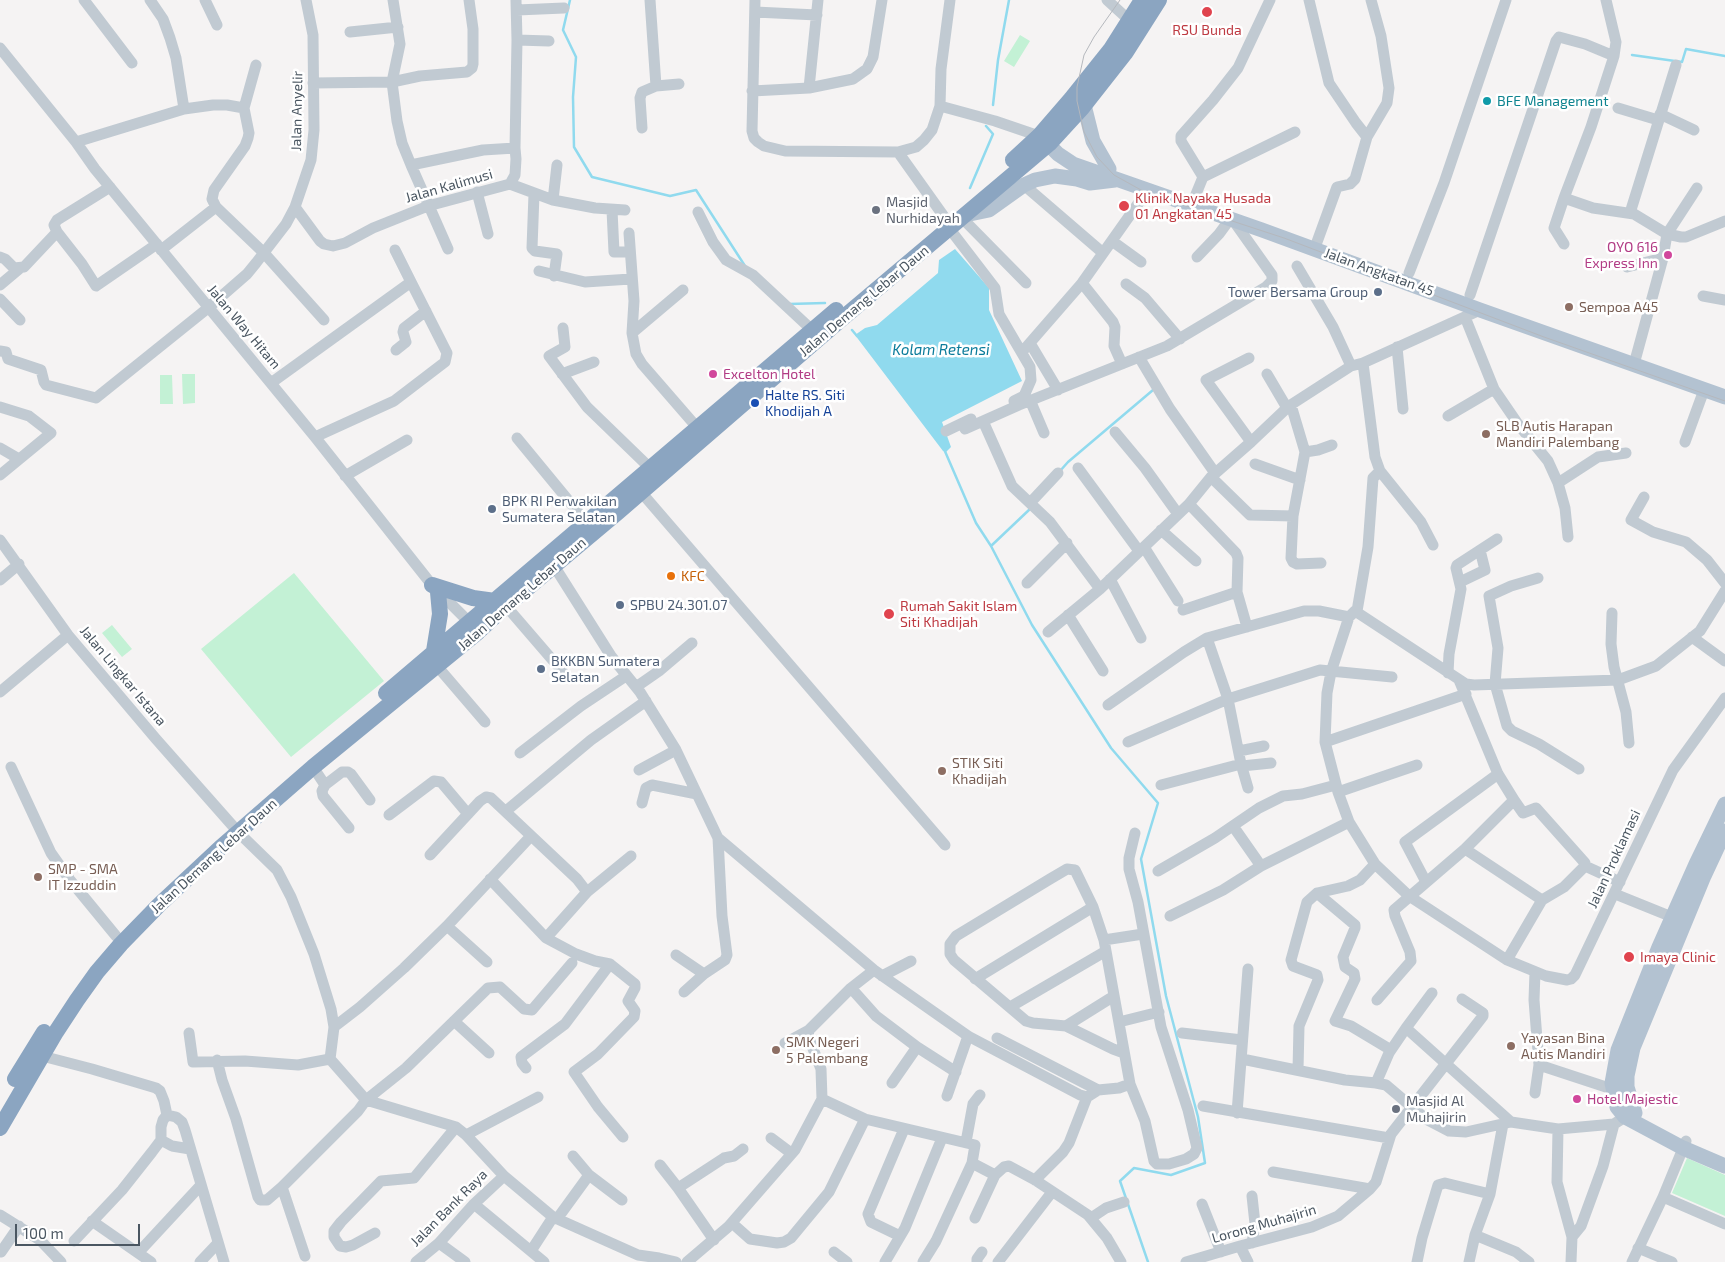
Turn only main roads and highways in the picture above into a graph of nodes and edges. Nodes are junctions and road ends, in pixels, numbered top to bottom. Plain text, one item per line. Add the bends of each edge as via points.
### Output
1 (1142, 0) edge
2 (1158, 0) edge
3 (1084, 105) junction
4 (1048, 136) junction
5 (1113, 174) junction
6 (955, 220) junction
7 (1725, 386) edge
8 (1725, 397) edge
9 (702, 432) junction
10 (551, 561) junction
11 (501, 603) junction
12 (435, 658) junction
13 (1725, 804) edge
14 (236, 829) junction
15 (1725, 831) edge
16 (0, 1105) edge
17 (1625, 1118) junction
18 (0, 1128) edge
19 (1685, 1144) junction
20 (1725, 1159) edge
21 (1725, 1166) edge

1 - 4 highway, Jalan Demang Lebar Daun
2 - 3 highway, Jalan Demang Lebar Daun via 1126,52
3 - 4 highway, Jalan Demang Lebar Daun
3 - 5 main road via 1093,141
4 - 5 main road, Jalan Angkatan 45 via 1058,154 1073,164
4 - 6 highway, Jalan Demang Lebar Daun via 1020,155
5 - 6 main road via 1090,183 1055,176 1035,180 989,210
5 - 7 main road, Jalan Angkatan 45 via 1409,273 1636,357
5 - 8 main road, Jalan Angkatan 45 via 1147,191
6 - 9 highway, Jalan Demang Lebar Daun
6 - 9 highway, Jalan Demang Lebar Daun via 883,272 812,330
9 - 10 highway, Jalan Demang Lebar Daun via 640,492
9 - 10 highway, Jalan Demang Lebar Daun via 650,468 587,522
10 - 11 highway, Jalan Demang Lebar Daun
11 - 12 highway, Jalan Demang Lebar Daun
11 - 12 highway via 435,588 440,614
12 - 14 highway, Jalan Demang Lebar Daun via 313,767
12 - 14 highway, Jalan Demang Lebar Daun via 292,772
13 - 17 main road via 1672,917 1618,1050 1612,1089 1617,1107
14 - 16 highway, Jalan Demang Lebar Daun via 163,888 90,964
14 - 18 highway, Jalan Demang Lebar Daun via 97,972
15 - 17 main road via 1633,1048 1627,1076
17 - 19 main road via 1659,1128
19 - 20 main road
19 - 21 main road

